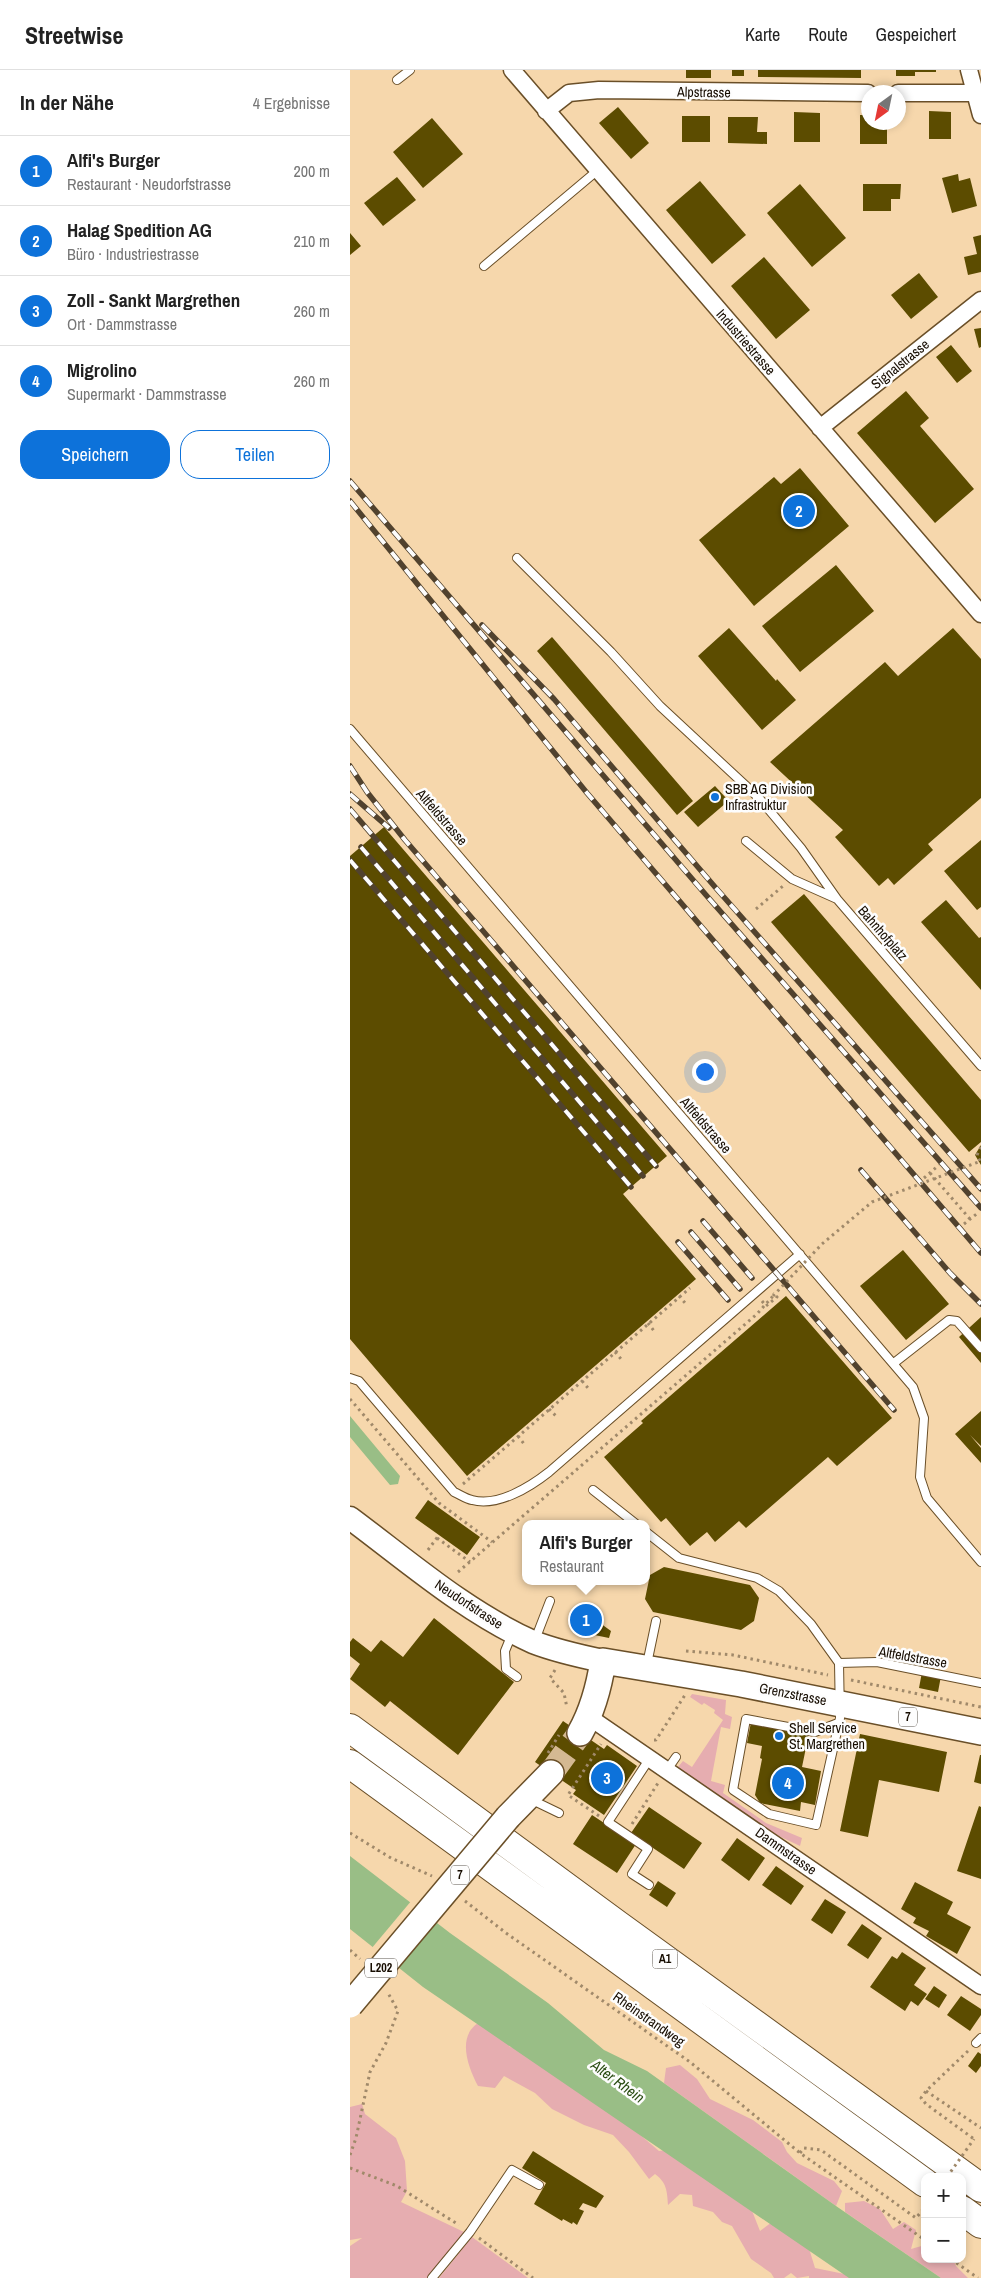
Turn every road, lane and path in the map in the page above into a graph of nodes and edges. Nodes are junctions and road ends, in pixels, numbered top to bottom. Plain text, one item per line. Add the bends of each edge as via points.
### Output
1 (410, 70) edge
2 (512, 70) edge
3 (969, 70) edge
4 (397, 80) dead end
5 (861, 93) edge
6 (906, 93) edge
7 (975, 93) junction
8 (546, 111) junction
9 (981, 115) edge
10 (598, 170) junction
11 (484, 266) dead end
12 (981, 300) edge
13 (820, 428) junction
14 (516, 558) dead end
15 (981, 614) edge
16 (350, 729) edge
17 (746, 840) dead end
18 (792, 879) junction
19 (837, 900) junction
20 (756, 909) dead end
21 (981, 1066) edge
22 (981, 1147) edge
23 (981, 1162) edge
24 (939, 1166) dead end
25 (930, 1173) dead end
26 (924, 1178) dead end
27 (935, 1179) junction
28 (979, 1212) dead end
29 (970, 1219) junction
30 (964, 1224) dead end
31 (800, 1254) junction
32 (690, 1288) dead end
33 (679, 1296) junction
34 (686, 1304) dead end
35 (648, 1323) junction
36 (654, 1331) dead end
37 (981, 1348) edge
38 (615, 1352) junction
39 (622, 1359) dead end
40 (894, 1363) junction
41 (350, 1378) edge
42 (359, 1381) junction
43 (582, 1381) junction
44 (350, 1384) edge
45 (588, 1388) dead end
46 (350, 1399) edge
47 (549, 1409) junction
48 (556, 1416) dead end
49 (518, 1436) junction
50 (524, 1444) dead end
51 (593, 1490) dead end
52 (454, 1492) junction
53 (439, 1503) junction
54 (350, 1518) edge
55 (631, 1520) edge
56 (650, 1535) edge
57 (492, 1542) junction
58 (428, 1550) dead end
59 (470, 1562) junction
60 (981, 1562) edge
61 (458, 1572) dead end
62 (550, 1601) dead end
63 (656, 1621) dead end
64 (513, 1632) junction
65 (534, 1642) junction
66 (603, 1661) junction
67 (839, 1663) junction
68 (646, 1668) junction
69 (516, 1677) dead end
70 (550, 1678) dead end
71 (981, 1683) edge
72 (687, 1692) dead end
73 (839, 1713) junction
74 (574, 1724) junction
75 (350, 1728) edge
76 (610, 1731) junction
77 (981, 1732) edge
78 (626, 1742) junction
79 (650, 1758) junction
80 (350, 1764) edge
81 (671, 1764) junction
82 (548, 1765) joint
83 (526, 1797) junction
84 (559, 1813) dead end
85 (608, 1822) junction
86 (350, 1833) edge
87 (625, 1834) junction
88 (438, 1880) dead end
89 (649, 1885) dead end
90 (461, 1897) dead end
91 (412, 1932) joint
92 (350, 1950) edge
93 (361, 1960) dead end
94 (981, 1986) edge
95 (387, 1990) dead end
96 (350, 2005) edge
97 (979, 2041) edge
98 (926, 2091) junction
99 (981, 2128) edge
100 (800, 2153) junction
101 (350, 2155) edge
102 (350, 2168) edge
103 (950, 2173) edge
104 (921, 2180) edge
105 (539, 2185) dead end
106 (981, 2188) edge
107 (921, 2212) edge
108 (966, 2213) edge
109 (981, 2224) edge
110 (470, 2232) junction
111 (921, 2237) edge
112 (957, 2263) edge
113 (432, 2278) edge
114 (533, 2278) edge
115 (978, 2278) edge

1 - 4 lane
2 - 8 street, Industriestrasse
3 - 7 street
5 - 8 street, Alpstrasse via 599,90 569,93
6 - 7 street
7 - 9 street
8 - 10 street, Industriestrasse
10 - 11 lane
10 - 13 street, Industriestrasse
12 - 13 street, Signalstrasse
13 - 15 street, Industriestrasse
14 - 19 lane via 611,652 660,706 759,798
16 - 31 lane, Altfeldstrasse
17 - 18 lane, Bahnhofplatz
18 - 19 lane, Bahnhofplatz
18 - 20 path
19 - 21 lane, Bahnhofplatz
22 - 23 path via 977,1155
23 - 27 path, bridge
24 - 26 path
25 - 27 path, bridge
27 - 29 path
27 - 57 path, bridge via 872,1202 822,1244 757,1314
28 - 29 path
29 - 30 path
31 - 40 lane, Altfeldstrasse
31 - 52 lane via 536,1482 500,1499 487,1501 472,1500
32 - 33 path
33 - 34 path
33 - 35 path
35 - 36 path
35 - 38 path
37 - 40 lane via 957,1320 949,1320
38 - 39 path
38 - 43 path
40 - 60 lane, Altfeldstrasse via 913,1387 924,1418 920,1477 927,1498
41 - 42 lane
42 - 44 lane
42 - 52 lane
43 - 45 path
43 - 47 path
46 - 53 path
47 - 48 path
47 - 49 path
49 - 50 path
49 - 52 path
51 - 55 lane
52 - 53 path
53 - 57 path
54 - 64 main road, Neudorfstrasse via 455,1597
56 - 67 lane via 679,1558 758,1578 778,1591 811,1624
57 - 59 path
58 - 59 path via 438,1537
59 - 61 path
62 - 65 lane
63 - 68 lane
64 - 65 main road, Neudorfstrasse
64 - 69 lane via 505,1660 506,1669
65 - 66 main road, Neudorfstrasse
66 - 68 main road, Grenzstrasse / 7
66 - 74 main road via 598,1688
67 - 71 lane, Altfeldstrasse via 877,1662
67 - 73 lane
68 - 73 main road, Grenzstrasse / 7 via 741,1684
70 - 74 path via 564,1693
72 - 78 path via 656,1740
73 - 73 lane via 815,1732 746,1719 733,1790 769,1814 816,1825
73 - 77 main road, Grenzstrasse / 7
74 - 76 street, Dammstrasse
74 - 82 path
75 - 106 highway, A1
76 - 78 street, Dammstrasse
76 - 85 path via 568,1795
78 - 79 street, Dammstrasse
79 - 81 street, Dammstrasse
79 - 85 lane
80 - 104 highway, A1
81 - 87 path
81 - 94 street, Dammstrasse
82 - 83 main road, 7
83 - 84 lane
83 - 91 main road, 7, bridge
85 - 87 lane
86 - 88 path via 391,1858
87 - 89 lane via 648,1849 632,1874
90 - 100 path, Rheinstrandweg via 506,1933 690,2062
91 - 96 main road, L202, bridge
92 - 93 path
95 - 101 path via 398,2011 370,2072
97 - 98 path
98 - 99 path
98 - 103 path, bridge via 921,2098 926,2104 974,2139
100 - 107 path via 804,2148 821,2150 916,2218
100 - 111 path, Rheinstrandweg
102 - 110 path via 397,2186
105 - 110 lane via 512,2170
108 - 109 highway
110 - 113 lane
110 - 114 path
112 - 115 path

